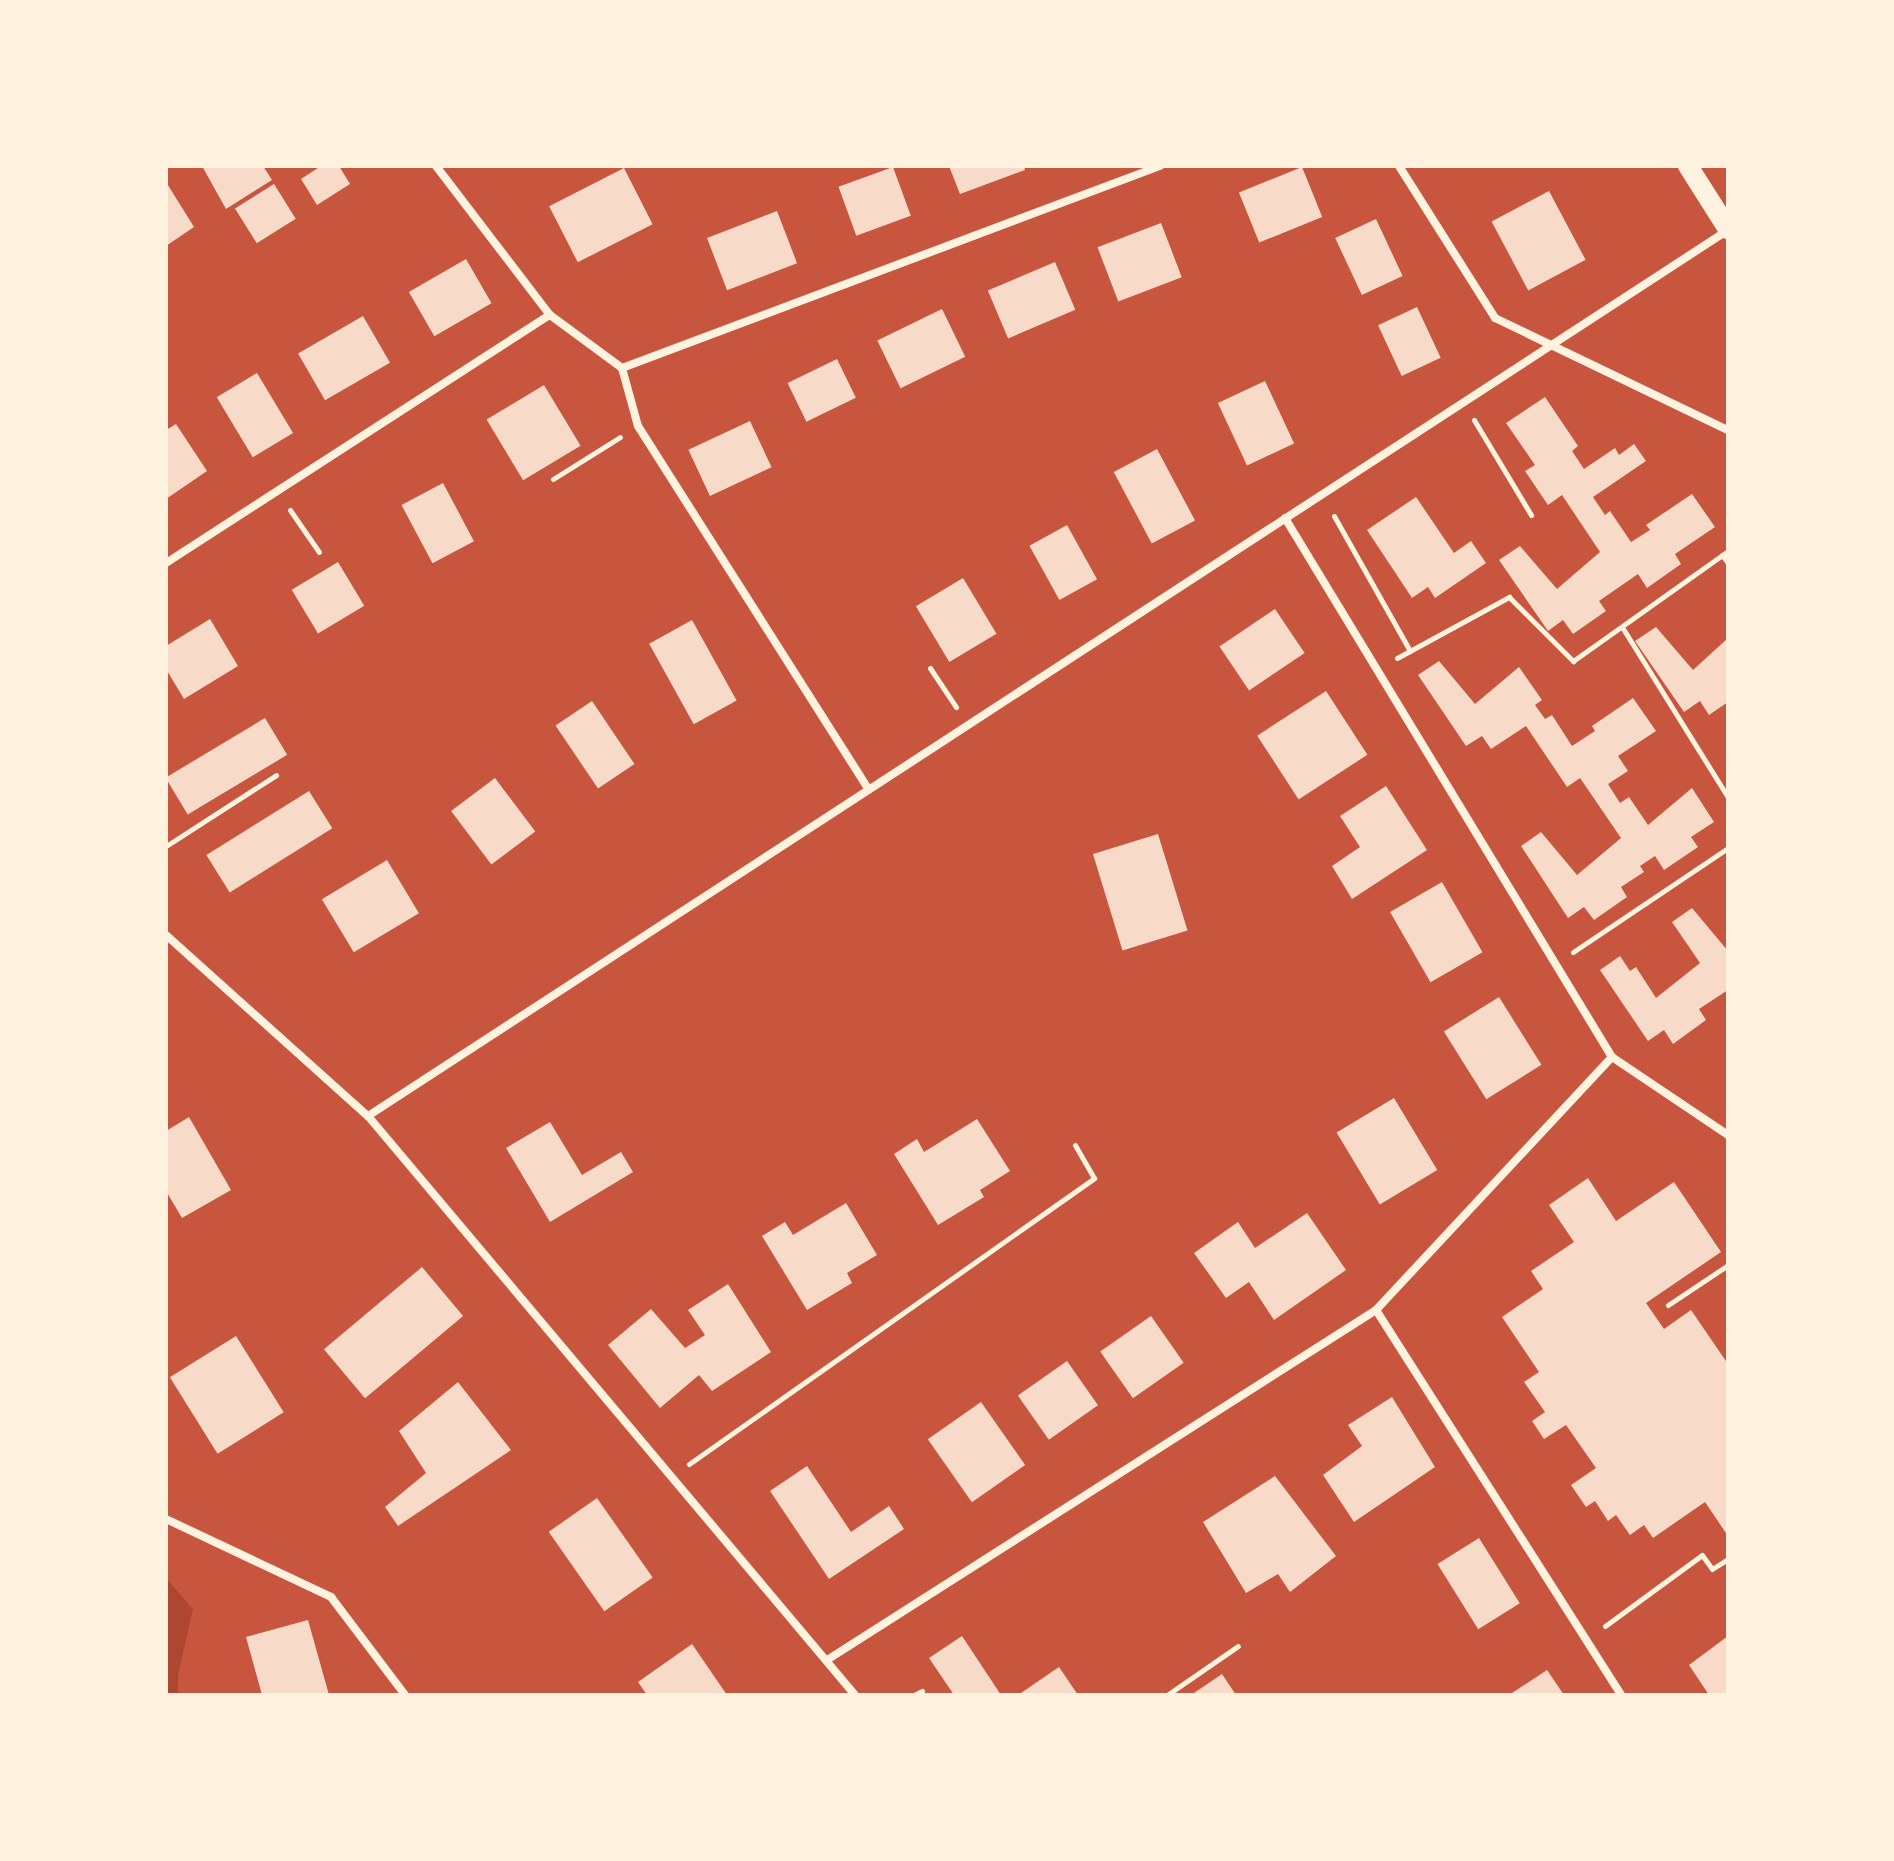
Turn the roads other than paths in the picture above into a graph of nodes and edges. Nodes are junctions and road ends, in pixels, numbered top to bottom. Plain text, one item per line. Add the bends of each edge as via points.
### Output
1 (436, 166) edge
2 (1160, 166) edge
3 (1399, 166) edge
4 (1688, 166) edge
5 (1728, 230) edge
6 (550, 315) junction
7 (1553, 344) junction
8 (622, 368) junction
9 (1728, 430) edge
10 (1285, 518) junction
11 (166, 563) edge
12 (868, 789) junction
13 (166, 935) edge
14 (1612, 1057) junction
15 (368, 1116) junction
16 (1728, 1135) edge
17 (1376, 1310) junction
18 (166, 1519) edge
19 (827, 1660) junction
20 (405, 1695) edge
21 (855, 1695) edge
22 (1621, 1695) edge

1 - 6 street
2 - 8 street
3 - 7 street via 1495,318
4 - 5 main road
5 - 7 street
6 - 8 street
6 - 11 street
7 - 9 street
7 - 10 street
8 - 12 street via 638,426
10 - 12 street
10 - 14 street
12 - 15 street
13 - 15 street
14 - 16 street
14 - 17 street
15 - 19 street
17 - 19 street
17 - 22 street
18 - 20 street via 331,1597
19 - 21 street

